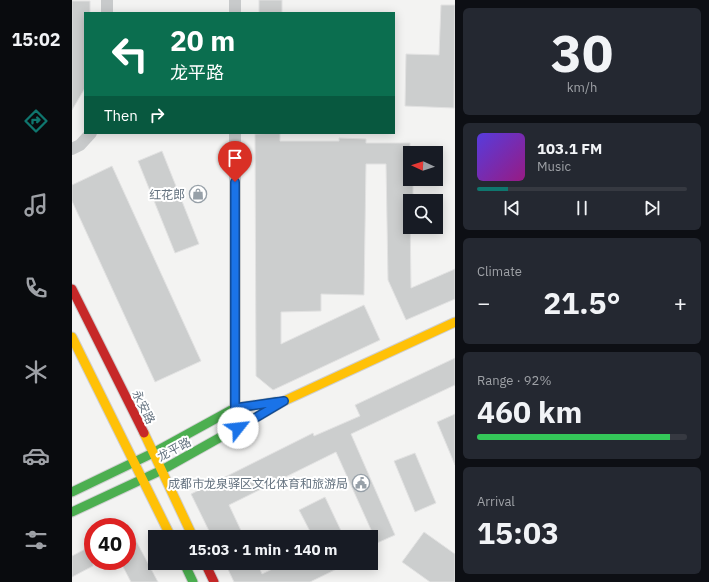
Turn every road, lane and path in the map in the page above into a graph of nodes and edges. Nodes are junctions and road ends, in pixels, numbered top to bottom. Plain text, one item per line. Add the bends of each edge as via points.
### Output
1 (107, 0) edge
2 (235, 0) edge
3 (107, 12) edge
4 (235, 12) edge
5 (90, 134) edge
6 (235, 134) edge
7 (72, 149) edge
8 (72, 289) edge
9 (455, 322) edge
10 (72, 337) edge
11 (284, 401) junction
12 (235, 408) junction
13 (153, 453) junction
14 (134, 462) junction
15 (162, 470) junction
16 (143, 479) junction
17 (72, 492) edge
18 (72, 512) edge
19 (168, 530) edge
20 (190, 530) edge
21 (187, 570) edge
22 (208, 570) edge
23 (193, 582) edge
24 (214, 582) edge

1 - 3 street
2 - 4 street
5 - 7 street via 80,145
6 - 12 street
8 - 13 street, 永安路
9 - 11 street, 龙平路
10 - 14 street
11 - 12 street, 龙平路
11 - 15 street, 龙平路
12 - 13 street, 龙平路
13 - 14 street, 龙平路
13 - 15 street, 永安路
14 - 16 street
14 - 17 street, 龙平路
15 - 16 street, 龙平路
15 - 20 street, 永安路
16 - 18 street, 龙平路
16 - 19 street
21 - 23 street
22 - 24 street

